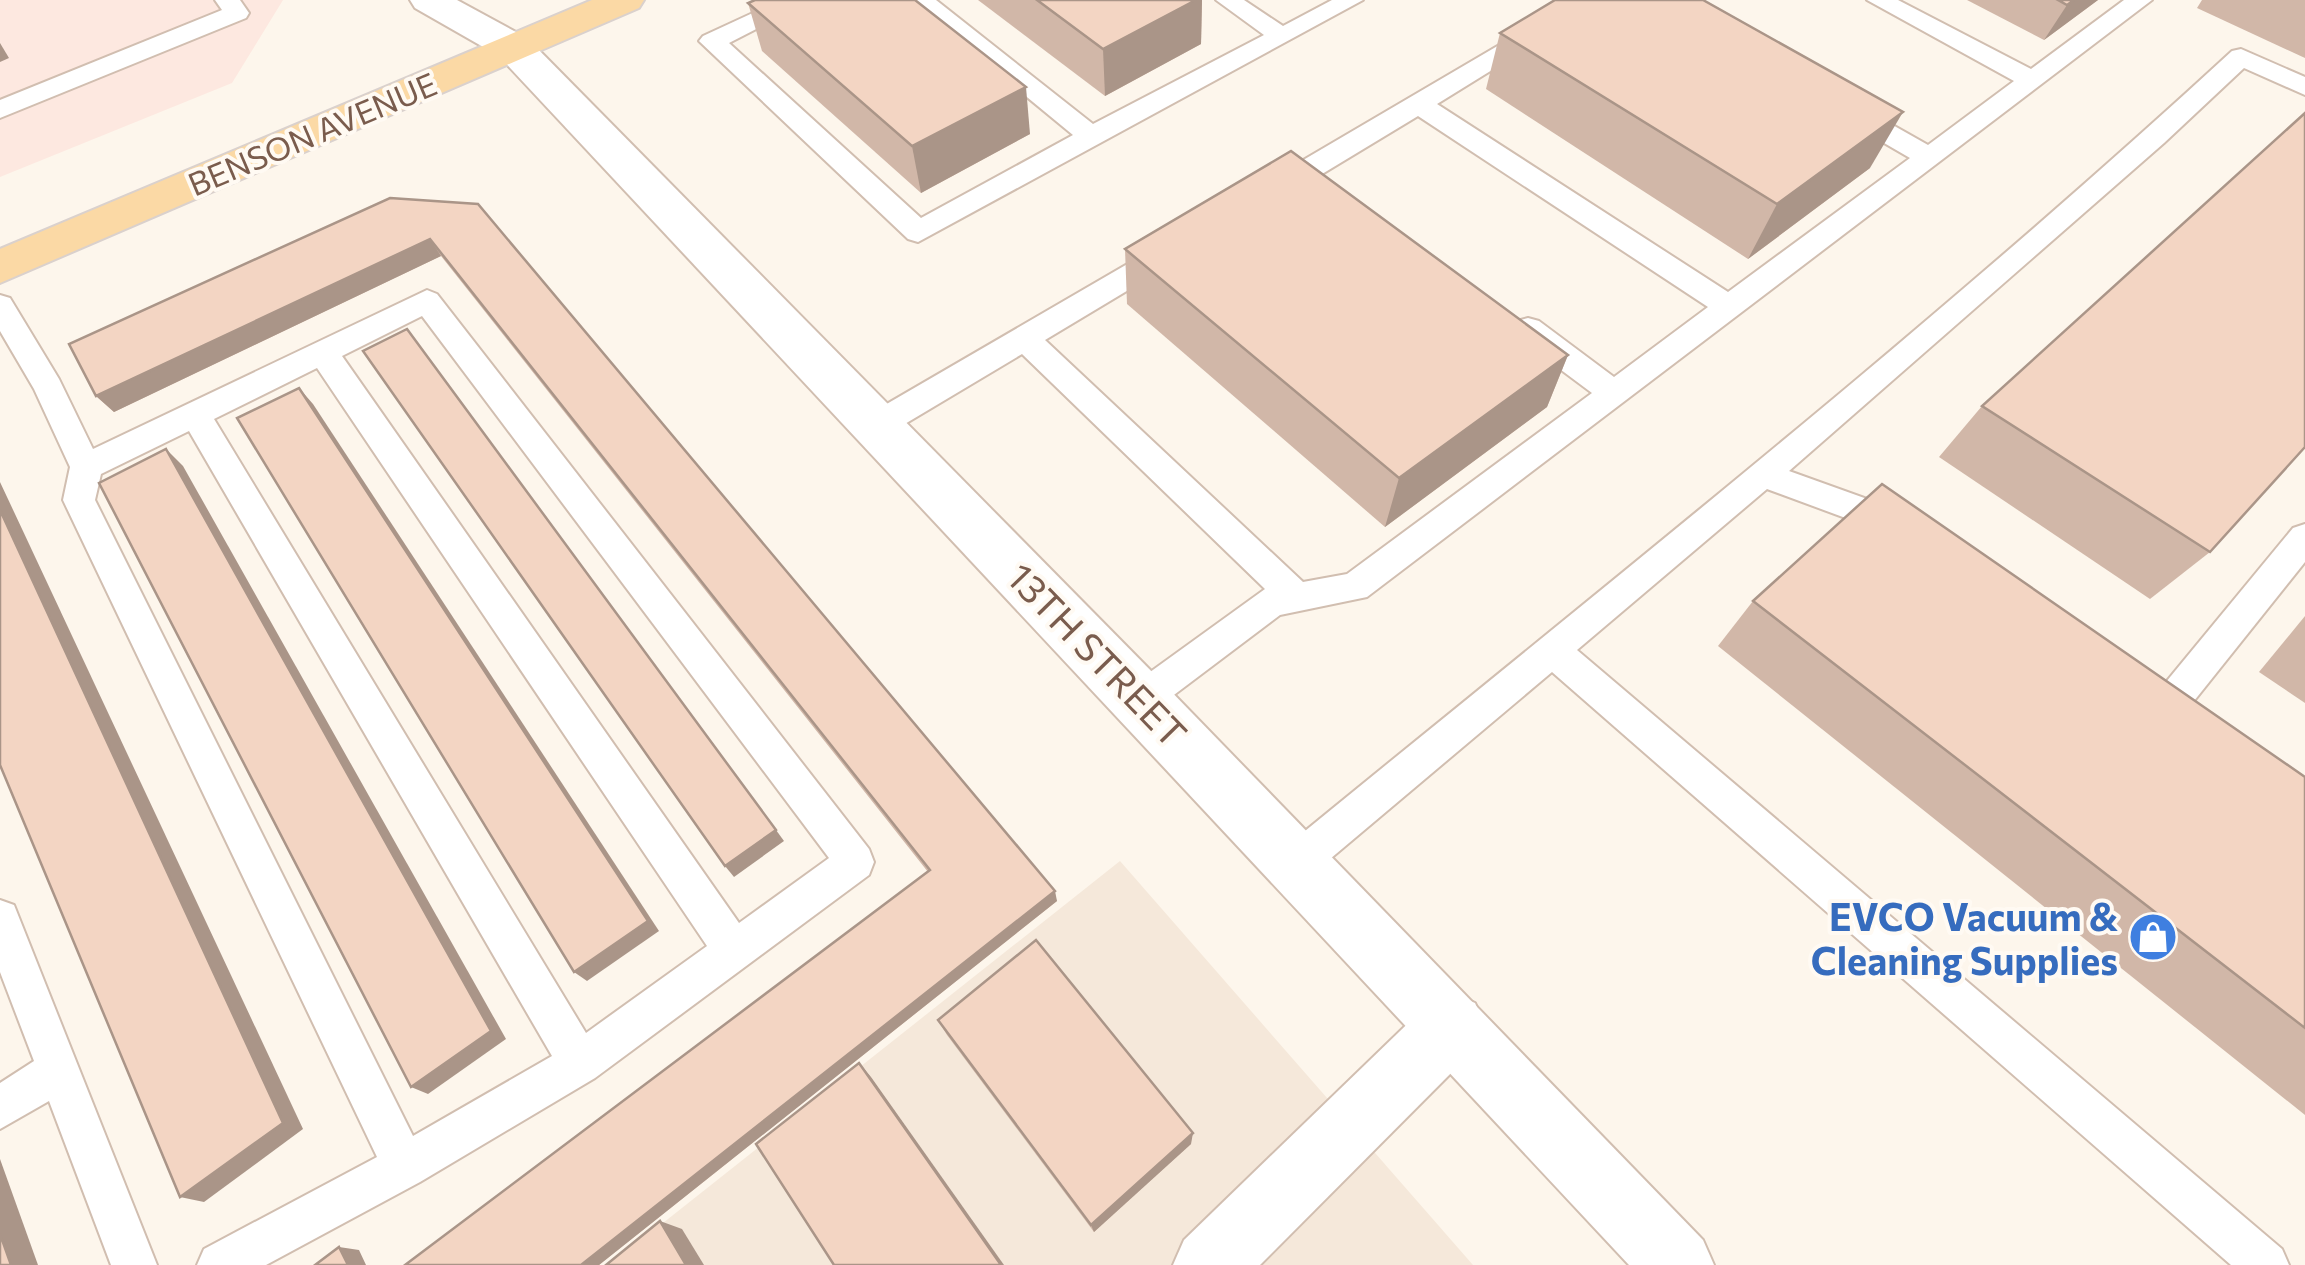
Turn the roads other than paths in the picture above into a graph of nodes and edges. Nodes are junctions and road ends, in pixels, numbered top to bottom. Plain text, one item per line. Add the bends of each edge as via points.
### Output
1 (227, 0) edge
2 (429, 0) edge
3 (625, 0) edge
4 (801, 0) edge
5 (921, 0) edge
6 (1228, 0) edge
7 (1351, 0) edge
8 (1593, 0) edge
9 (1879, 0) edge
10 (2140, 0) edge
11 (507, 24) edge
12 (1282, 36) junction
13 (2032, 80) junction
14 (2305, 87) edge
15 (1826, 98) edge
16 (1418, 104) junction
17 (0, 110) edge
18 (1091, 136) junction
19 (1930, 158) junction
20 (1310, 168) junction
21 (1342, 192) edge
22 (1243, 208) edge
23 (1192, 238) edge
24 (0, 267) edge
25 (0, 306) edge
26 (1729, 307) junction
27 (1502, 310) edge
28 (1024, 338) junction
29 (322, 352) junction
30 (1614, 393) junction
31 (195, 414) junction
32 (877, 425) junction
33 (86, 468) junction
34 (1762, 474) junction
35 (2305, 538) edge
36 (1927, 545) edge
37 (1296, 597) junction
38 (1554, 651) junction
39 (2133, 688) edge
40 (1141, 698) junction
41 (2165, 710) junction
42 (2196, 731) edge
43 (1297, 862) junction
44 (0, 919) edge
45 (734, 950) junction
46 (1452, 1026) junction
47 (580, 1064) junction
48 (58, 1070) junction
49 (0, 1108) edge
50 (404, 1166) junction
51 (134, 1265) edge
52 (220, 1265) edge
53 (1209, 1265) edge
54 (1678, 1265) edge
55 (2266, 1265) edge

1 - 17 lane via 237,13
2 - 11 street, 13TH STREET
3 - 11 main road, BENSON AVENUE
4 - 18 lane via 712,41 918,232
5 - 18 lane
6 - 12 lane
7 - 12 lane
8 - 16 lane
9 - 13 lane
10 - 13 lane
11 - 24 main road, BENSON AVENUE
11 - 32 street, 13TH STREET
12 - 18 lane
13 - 19 lane
14 - 34 lane via 2241,58
15 - 19 lane
16 - 20 lane
16 - 26 lane
19 - 26 lane
20 - 21 lane
20 - 22 lane
23 - 28 lane
25 - 33 lane
26 - 30 lane
27 - 30 lane
28 - 32 lane
28 - 37 lane
29 - 31 lane
29 - 45 lane
29 - 45 lane via 428,301 855,862
30 - 37 lane via 1355,587
31 - 33 lane
31 - 47 lane
32 - 40 street, 13TH STREET
33 - 50 lane via 79,500
34 - 36 lane via 1895,523
34 - 38 lane
35 - 41 lane
37 - 40 lane via 1270,602
38 - 43 lane
38 - 55 lane
39 - 41 lane
40 - 43 street, 13TH STREET
41 - 42 lane
43 - 46 street, 13TH STREET
44 - 48 lane
45 - 47 lane
46 - 53 street
46 - 54 street, 13TH STREET
47 - 50 lane
48 - 49 lane
48 - 51 lane
50 - 52 lane

